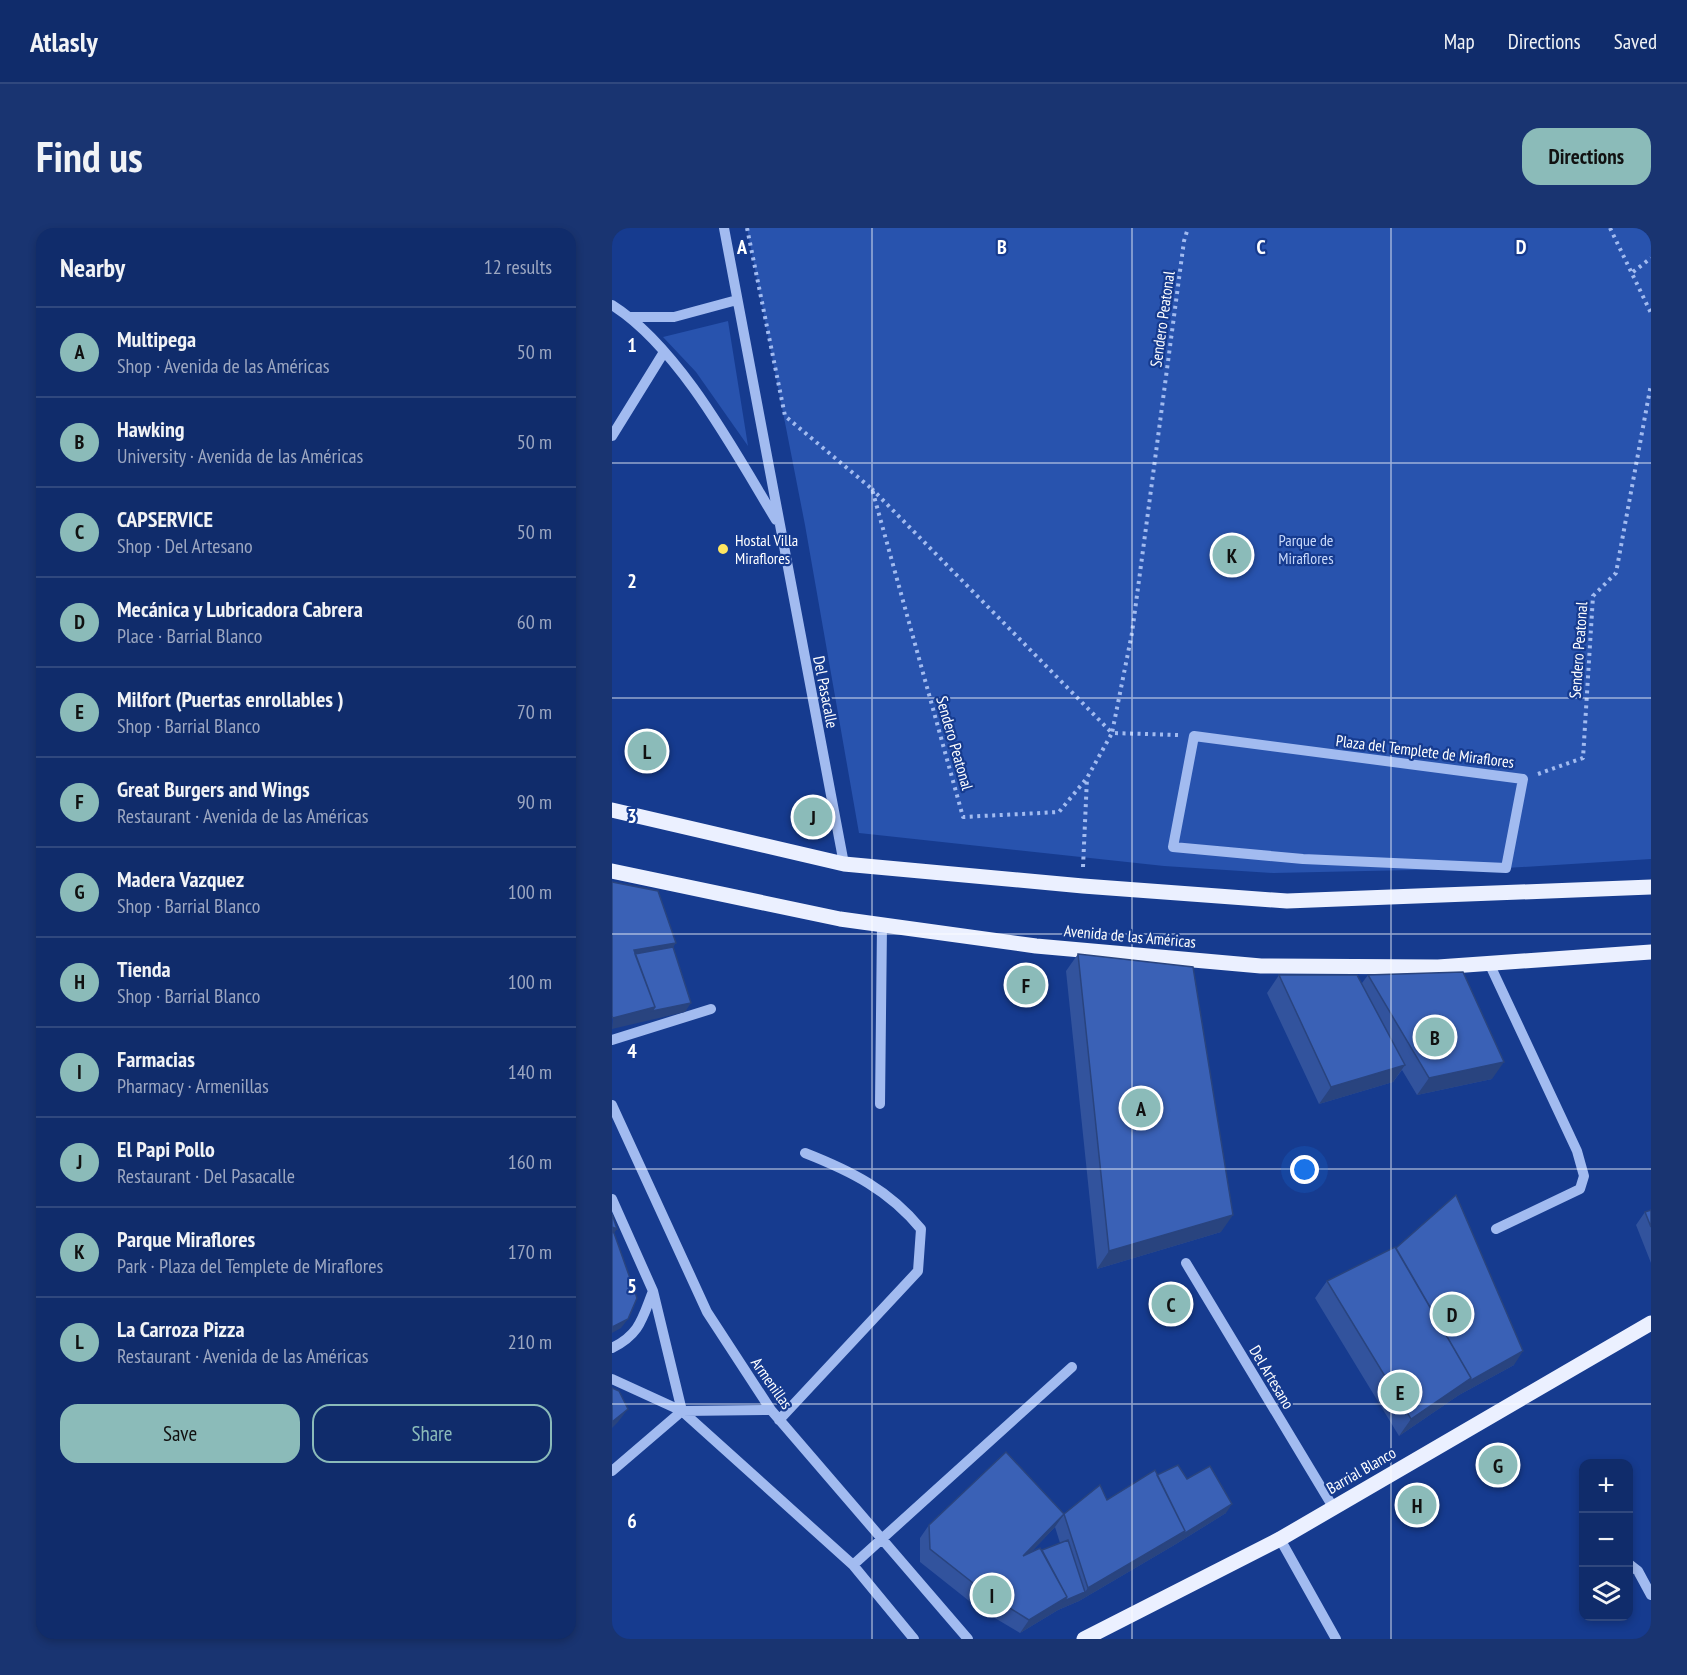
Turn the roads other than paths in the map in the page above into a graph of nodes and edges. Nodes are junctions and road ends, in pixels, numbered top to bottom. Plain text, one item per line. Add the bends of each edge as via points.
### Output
1 (724, 228) edge
2 (737, 300) junction
3 (612, 305) edge
4 (631, 317) junction
5 (664, 352) junction
6 (612, 436) edge
7 (779, 525) junction
8 (1523, 779) joint
9 (612, 810) edge
10 (844, 864) junction
11 (612, 871) edge
12 (1651, 887) edge
13 (882, 925) junction
14 (1651, 952) edge
15 (1489, 963) junction
16 (711, 1009) dead end
17 (612, 1040) edge
18 (880, 1104) dead end
19 (612, 1105) edge
20 (805, 1154) dead end
21 (612, 1199) edge
22 (1496, 1229) dead end
23 (1186, 1263) dead end
24 (653, 1291) junction
25 (1651, 1323) edge
26 (612, 1348) edge
27 (1072, 1367) dead end
28 (612, 1379) edge
29 (771, 1410) junction
30 (682, 1411) junction
31 (779, 1420) junction
32 (612, 1472) edge
33 (1333, 1506) junction
34 (882, 1537) junction
35 (1280, 1539) junction
36 (853, 1565) junction
37 (1633, 1567) edge
38 (1651, 1595) edge
39 (914, 1639) edge
40 (968, 1639) edge
41 (1084, 1639) edge
42 (1336, 1639) edge

1 - 2 street, Del Pasacalle
2 - 4 street via 674,317
2 - 7 street, Del Pasacalle
3 - 4 street, Del Pasacalle
4 - 5 street, Del Pasacalle
5 - 6 street
5 - 7 street, Del Pasacalle via 717,422
7 - 10 street, Del Pasacalle
8 - 8 street, Plaza del Templete de Miraflores via 1506,868 1303,859 1173,848 1194,736
9 - 10 main road
10 - 12 main road via 1287,901
11 - 13 main road, Avenida de las Américas
13 - 15 main road, Avenida de las Américas via 1114,958 1261,966 1438,967
13 - 18 street
14 - 15 main road, Avenida de las Américas
15 - 22 street via 1577,1151 1584,1176 1580,1189
16 - 17 street
19 - 29 street, Armenillas via 707,1312
20 - 31 street via 848,1170 902,1205 921,1228 918,1271
21 - 24 street
23 - 33 street, Del Artesano
24 - 26 street via 629,1340
24 - 30 street
25 - 33 main road, Barrial Blanco
27 - 34 street
28 - 30 street
29 - 30 street
29 - 31 street, Armenillas
30 - 32 street
30 - 36 street
31 - 34 street, Armenillas
33 - 35 main road, Barrial Blanco
34 - 36 street
34 - 40 street, Armenillas
35 - 41 main road, Barrial Blanco
35 - 42 street
36 - 39 street
37 - 38 street

